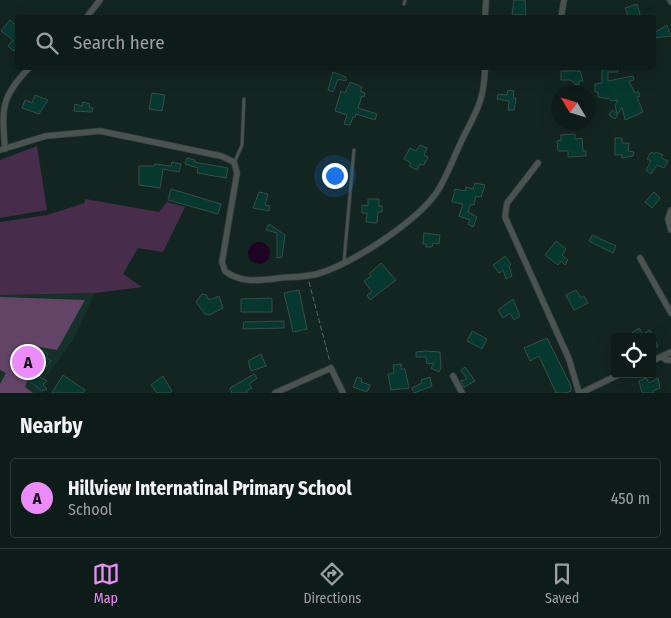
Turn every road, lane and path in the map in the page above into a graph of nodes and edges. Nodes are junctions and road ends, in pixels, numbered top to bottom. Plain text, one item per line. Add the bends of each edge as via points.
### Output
1 (100, 0) edge
2 (405, 0) edge
3 (486, 0) edge
4 (564, 0) edge
5 (404, 4) dead end
6 (88, 15) edge
7 (485, 15) edge
8 (562, 15) edge
9 (27, 70) edge
10 (485, 70) edge
11 (244, 99) dead end
12 (3, 150) edge
13 (354, 150) dead end
14 (234, 162) junction
15 (538, 164) dead end
16 (671, 210) edge
17 (671, 230) edge
18 (640, 258) dead end
19 (344, 262) junction
20 (308, 276) junction
21 (671, 313) edge
22 (671, 352) edge
23 (662, 357) junction
24 (656, 359) edge
25 (671, 360) edge
26 (332, 368) junction
27 (453, 376) dead end
28 (612, 378) edge
29 (275, 393) edge
30 (343, 393) edge
31 (462, 393) edge
32 (580, 393) edge

1 - 6 street
2 - 5 lane
3 - 7 street
4 - 8 street
9 - 12 street via 14,83 5,101
10 - 19 street via 482,98 440,188 400,228
11 - 14 lane via 242,145
12 - 14 street via 46,136 100,131 221,156
13 - 19 lane
14 - 20 street via 237,168 235,186 222,262 225,271 242,280
15 - 32 street via 507,203 505,217 570,359
16 - 17 street via 668,219
18 - 21 street
19 - 20 street
20 - 26 path
22 - 23 street
23 - 24 street
23 - 25 street
26 - 29 street
26 - 30 street
27 - 31 street
28 - 32 street

